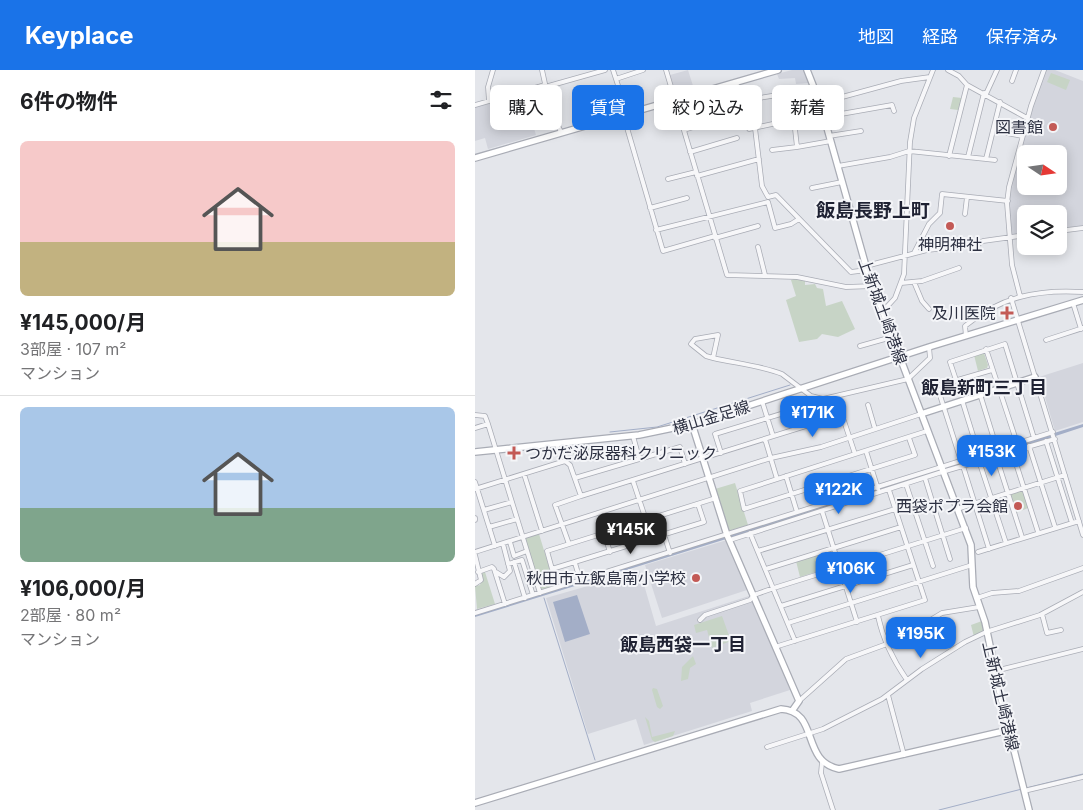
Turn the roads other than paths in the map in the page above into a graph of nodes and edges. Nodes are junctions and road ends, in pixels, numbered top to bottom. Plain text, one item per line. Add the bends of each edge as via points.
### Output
1 (493, 70) edge
2 (542, 70) edge
3 (605, 70) edge
4 (613, 70) edge
5 (643, 70) edge
6 (666, 70) edge
7 (779, 70) edge
8 (807, 70) edge
9 (933, 70) edge
10 (948, 70) edge
11 (961, 70) edge
12 (997, 70) edge
13 (1017, 70) edge
14 (1044, 70) edge
15 (959, 76) junction
16 (930, 77) junction
17 (616, 78) junction
18 (1012, 81) dead end
19 (736, 82) junction
20 (545, 85) edge
21 (549, 85) edge
22 (618, 85) edge
23 (670, 85) edge
24 (725, 85) edge
25 (737, 85) edge
26 (813, 85) edge
27 (967, 85) junction
28 (985, 94) junction
29 (844, 96) edge
30 (489, 101) joint
31 (1000, 102) junction
32 (475, 105) edge
33 (894, 111) dead end
34 (844, 112) edge
35 (1027, 118) junction
36 (572, 129) edge
37 (629, 130) edge
38 (684, 130) edge
39 (755, 130) edge
40 (796, 130) edge
41 (828, 130) edge
42 (861, 130) dead end
43 (561, 132) joint
44 (1007, 133) dead end
45 (1022, 136) junction
46 (737, 138) dead end
47 (830, 138) junction
48 (797, 147) junction
49 (772, 150) dead end
50 (909, 151) junction
51 (690, 152) junction
52 (949, 156) junction
53 (968, 156) junction
54 (475, 158) edge
55 (759, 159) junction
56 (986, 159) junction
57 (995, 160) dead end
58 (838, 166) junction
59 (697, 174) junction
60 (668, 179) dead end
61 (842, 182) junction
62 (811, 188) dead end
63 (967, 197) junction
64 (687, 198) dead end
65 (1008, 201) junction
66 (650, 208) junction
67 (965, 214) dead end
68 (710, 215) junction
69 (799, 219) junction
70 (758, 226) dead end
71 (1083, 228) edge
72 (656, 230) junction
73 (1067, 230) edge
74 (1017, 236) edge
75 (715, 237) junction
76 (1009, 237) junction
77 (758, 247) dead end
78 (914, 253) junction
79 (904, 254) junction
80 (867, 268) junction
81 (959, 268) dead end
82 (765, 275) junction
83 (914, 282) junction
84 (901, 283) junction
85 (874, 286) junction
86 (1083, 292) edge
87 (1020, 296) junction
88 (1011, 298) junction
89 (1083, 300) edge
90 (1073, 303) junction
91 (929, 309) dead end
92 (883, 311) junction
93 (1018, 321) junction
94 (1082, 328) edge
95 (966, 336) junction
96 (892, 337) junction
97 (1046, 340) dead end
98 (860, 346) dead end
99 (929, 347) junction
100 (986, 349) junction
101 (900, 357) junction
102 (713, 358) junction
103 (992, 370) junction
104 (1035, 377) junction
105 (908, 379) junction
106 (956, 380) junction
107 (1017, 383) junction
108 (999, 388) junction
109 (799, 389) junction
110 (980, 394) junction
111 (962, 400) junction
112 (762, 401) junction
113 (868, 405) dead end
114 (943, 407) junction
115 (921, 414) junction
116 (475, 415) edge
117 (767, 418) junction
118 (488, 424) junction
119 (692, 424) junction
120 (809, 425) junction
121 (475, 428) edge
122 (875, 429) junction
123 (927, 431) junction
124 (1054, 435) junction
125 (633, 436) junction
126 (773, 436) junction
127 (850, 437) junction
128 (909, 438) junction
129 (1034, 438) junction
130 (765, 439) junction
131 (1046, 441) junction
132 (1017, 443) junction
133 (557, 444) junction
134 (1029, 446) junction
135 (997, 449) junction
136 (496, 450) junction
137 (866, 451) junction
138 (1013, 451) junction
139 (475, 452) edge
140 (721, 453) junction
141 (855, 454) junction
142 (979, 455) junction
143 (996, 456) junction
144 (639, 458) junction
145 (703, 458) junction
146 (771, 458) junction
147 (961, 461) junction
148 (979, 461) junction
149 (561, 462) junction
150 (685, 464) junction
151 (963, 466) junction
152 (872, 469) junction
153 (941, 470) junction
154 (524, 474) junction
155 (1065, 475) junction
156 (786, 476) junction
157 (1058, 477) junction
158 (575, 478) junction
159 (925, 478) junction
160 (710, 479) junction
161 (777, 479) junction
162 (505, 480) junction
163 (633, 481) junction
164 (475, 482) edge
165 (1041, 482) junction
166 (906, 484) junction
167 (1025, 487) junction
168 (476, 489) edge
169 (878, 489) junction
170 (889, 490) junction
171 (1007, 493) junction
172 (792, 495) junction
173 (581, 496) junction
174 (716, 498) junction
175 (991, 498) junction
176 (640, 500) junction
177 (512, 502) junction
178 (975, 503) junction
179 (698, 504) junction
180 (895, 509) junction
181 (957, 509) junction
182 (484, 510) junction
183 (822, 510) junction
184 (797, 512) junction
185 (658, 516) junction
186 (517, 519) junction
187 (646, 520) junction
188 (1079, 521) junction
189 (1072, 523) junction
190 (563, 525) junction
191 (489, 527) junction
192 (901, 527) junction
193 (965, 528) junction
194 (1055, 528) junction
195 (828, 530) junction
196 (542, 532) junction
197 (1038, 532) junction
198 (605, 533) junction
199 (751, 533) junction
200 (664, 535) junction
201 (943, 535) junction
202 (1083, 535) edge
203 (729, 537) junction
204 (1022, 537) junction
205 (523, 538) junction
206 (926, 540) junction
207 (509, 542) junction
208 (1006, 543) junction
209 (503, 544) junction
210 (569, 544) junction
211 (495, 546) junction
212 (907, 546) junction
213 (834, 548) junction
214 (989, 549) junction
215 (527, 551) junction
216 (758, 551) junction
217 (610, 552) junction
218 (978, 552) dead end
219 (475, 553) edge
220 (670, 553) junction
221 (951, 559) dead end
222 (514, 562) junction
223 (575, 563) junction
224 (508, 564) junction
225 (913, 565) junction
226 (972, 565) junction
227 (933, 566) dead end
228 (840, 567) junction
229 (1083, 568) edge
230 (766, 569) junction
231 (479, 572) junction
232 (495, 572) junction
233 (534, 572) junction
234 (527, 574) junction
235 (580, 580) junction
236 (919, 582) junction
237 (475, 584) edge
238 (845, 586) junction
239 (774, 588) junction
240 (1083, 592) edge
241 (540, 593) junction
242 (533, 595) junction
243 (754, 595) junction
244 (525, 598) junction
245 (977, 598) junction
246 (505, 604) junction
247 (851, 604) junction
248 (781, 606) junction
249 (979, 607) junction
250 (475, 612) edge
251 (1042, 614) junction
252 (878, 616) junction
253 (700, 620) dead end
254 (857, 622) junction
255 (788, 623) junction
256 (1061, 630) dead end
257 (986, 632) junction
258 (795, 641) junction
259 (887, 645) junction
260 (775, 647) junction
261 (1083, 649) edge
262 (995, 671) junction
263 (907, 680) junction
264 (888, 695) junction
265 (799, 701) junction
266 (792, 711) junction
267 (1009, 730) junction
268 (809, 734) junction
269 (767, 747) dead end
270 (904, 755) junction
271 (822, 762) junction
272 (1083, 777) edge
273 (1024, 789) junction
274 (475, 803) edge
275 (833, 810) edge
276 (1029, 810) edge

1 - 30 street via 488,87
2 - 20 street
3 - 21 street
4 - 17 street
5 - 17 street
6 - 23 street
7 - 19 street
8 - 26 street, 上新城土崎港線
9 - 16 street
10 - 15 street
11 - 15 street
12 - 28 street
13 - 18 street
14 - 35 street
15 - 27 street
16 - 29 street via 901,81
16 - 50 street via 914,118
17 - 22 street
19 - 24 street
19 - 25 street
27 - 28 street
27 - 52 street
28 - 31 street
28 - 53 street
30 - 32 street
31 - 35 street
31 - 56 street
33 - 34 street via 892,105
35 - 45 street
36 - 43 street
37 - 66 street
38 - 51 street
39 - 55 street
40 - 48 street
41 - 47 street, 上新城土崎港線
42 - 47 street
43 - 54 street
44 - 45 street
45 - 65 street
46 - 51 street
47 - 48 street
47 - 58 street, 上新城土崎港線
48 - 49 street
50 - 52 street
50 - 58 street
50 - 79 street
51 - 59 street
52 - 53 street
53 - 56 street
55 - 59 street
55 - 69 street via 762,186 768,198 776,195
56 - 57 street
58 - 61 street, 上新城土崎港線
59 - 60 street
59 - 68 street
61 - 62 street
61 - 80 street, 上新城土崎港線
63 - 65 street
63 - 67 street
63 - 78 street via 942,194 940,213 929,224
64 - 66 street
65 - 76 street
66 - 72 street
68 - 69 street via 768,202 775,228
68 - 72 street
68 - 75 street
69 - 80 street via 851,272
70 - 75 street
71 - 73 street
72 - 75 street via 663,251
74 - 76 street
75 - 82 street via 727,275
76 - 78 street via 977,245
76 - 87 street
77 - 82 street
78 - 79 street
79 - 80 street
79 - 84 street
80 - 85 street, 上新城土崎港線
81 - 83 street via 939,277
82 - 85 street via 797,277 845,287
83 - 84 street
83 - 91 street
84 - 92 street via 895,298
85 - 92 street, 上新城土崎港線
86 - 87 street
87 - 88 street
88 - 93 street
88 - 95 street via 979,314 965,326
89 - 90 street, 横山金足線
90 - 93 street, 横山金足線
90 - 94 street
92 - 96 street, 上新城土崎港線
93 - 95 street, 横山金足線
93 - 104 street
94 - 97 street
95 - 99 street, 横山金足線
96 - 98 street
96 - 101 street, 上新城土崎港線
99 - 101 street, 横山金足線
99 - 105 street via 930,358
100 - 103 street
100 - 106 street via 950,362
100 - 107 street via 1005,344
101 - 105 street, 上新城土崎港線
101 - 109 street, 横山金足線
102 - 102 street via 691,344 695,339 718,335
102 - 109 street via 778,372
103 - 106 street
103 - 108 street
104 - 107 street
104 - 124 street
105 - 109 street via 823,399
105 - 115 street, 上新城土崎港線
106 - 114 street via 937,386
107 - 108 street
107 - 129 street
108 - 110 street
108 - 132 street
109 - 112 street, 横山金足線
110 - 111 street
110 - 135 street
111 - 114 street
111 - 142 street
112 - 117 street
112 - 119 street, 横山金足線
113 - 122 street
114 - 115 street
114 - 147 street
115 - 122 street
115 - 123 street, 上新城土崎港線
116 - 118 street via 485,416
117 - 120 street via 804,407
117 - 126 street
117 - 140 street via 715,434
118 - 121 street
118 - 136 street
119 - 125 street, 横山金足線
119 - 145 street
120 - 126 street
120 - 127 street via 843,418
122 - 127 street
123 - 128 street
123 - 153 street, 上新城土崎港線
124 - 129 street
124 - 131 street
124 - 155 street
125 - 133 street, 横山金足線
125 - 144 street
126 - 130 street
127 - 141 street
127 - 146 street
128 - 137 street
128 - 152 street via 915,455
129 - 132 street
130 - 140 street
130 - 146 street
131 - 134 street
131 - 157 street
132 - 135 street
133 - 136 street, 横山金足線
133 - 149 street
134 - 138 street
134 - 165 street
135 - 142 street
136 - 139 street, 横山金足線
136 - 162 street
137 - 141 street
137 - 152 street
138 - 143 street
138 - 167 street
140 - 145 street
141 - 156 street
142 - 147 street
143 - 148 street
143 - 171 street
144 - 150 street via 680,446
144 - 158 street
145 - 150 street
145 - 160 street
146 - 160 street
146 - 161 street
147 - 153 street
148 - 151 street
148 - 175 street
149 - 154 street
149 - 158 street via 570,464
150 - 163 street
151 - 153 street
151 - 178 street
152 - 169 street
152 - 172 street
153 - 159 street
153 - 169 street
153 - 181 street, 上新城土崎港線
154 - 162 street
154 - 196 street
155 - 157 street
155 - 188 street
156 - 161 street
156 - 172 street
157 - 165 street
157 - 189 street
158 - 173 street
159 - 166 street
159 - 201 street
160 - 174 street
160 - 176 street
161 - 172 street via 740,491 744,509
162 - 168 street
162 - 177 street
163 - 173 street
163 - 176 street
164 - 168 street
165 - 167 street
165 - 194 street
166 - 170 street
166 - 206 street
167 - 171 street
167 - 197 street
168 - 182 street
169 - 170 street
169 - 183 street
169 - 184 street
170 - 180 street
171 - 175 street
171 - 204 street
172 - 184 street
173 - 190 street via 555,505
174 - 179 street
174 - 203 street
175 - 178 street
175 - 208 street
176 - 187 street
176 - 190 street
177 - 182 street
177 - 186 street
178 - 181 street
178 - 214 street
179 - 185 street
179 - 200 street via 703,522
180 - 192 street
180 - 195 street
181 - 193 street, 上新城土崎港線
182 - 191 street
183 - 195 street
183 - 199 street
184 - 203 street
185 - 187 street
185 - 200 street
186 - 191 street
186 - 205 street
187 - 198 street
188 - 189 street
188 - 202 street
189 - 194 street
190 - 196 street
190 - 210 street
191 - 211 street
192 - 212 street
192 - 213 street
193 - 201 street
193 - 226 street, 上新城土崎港線 via 973,554
194 - 197 street
195 - 213 street
195 - 216 street
196 - 205 street
197 - 204 street
198 - 210 street
198 - 217 street
199 - 203 street
199 - 216 street
200 - 217 street
200 - 220 street
201 - 206 street
201 - 221 street
203 - 220 street
203 - 243 street
204 - 208 street
205 - 207 street
205 - 215 street
206 - 212 street
206 - 227 street
207 - 209 street
207 - 215 street via 514,556
208 - 214 street
209 - 211 street
209 - 224 street
210 - 223 street via 547,551 552,569
211 - 219 street
212 - 225 street
212 - 228 street
213 - 228 street
213 - 230 street
214 - 218 street
215 - 233 street
216 - 230 street
217 - 223 street
219 - 231 street
220 - 235 street
222 - 224 street
222 - 234 street via 522,560
222 - 244 street
223 - 235 street
224 - 232 street via 507,576
225 - 236 street
225 - 238 street
226 - 236 street
226 - 245 street, 上新城土崎港線
228 - 238 street
228 - 239 street
229 - 245 street via 1019,591
230 - 239 street
231 - 232 street via 492,567
231 - 237 street via 481,580
232 - 246 street
233 - 234 street
233 - 241 street
234 - 242 street
235 - 241 street
236 - 247 street
236 - 252 street via 925,600
238 - 247 street
238 - 248 street
239 - 243 street
239 - 248 street
240 - 251 street
241 - 242 street
242 - 244 street
243 - 253 street via 750,600 705,615
243 - 260 street
244 - 246 street
245 - 249 street, 上新城土崎港線
246 - 250 street
247 - 254 street
247 - 255 street
248 - 255 street
249 - 257 street, 上新城土崎港線
249 - 259 street via 942,613 927,626
251 - 256 street via 1047,633
251 - 257 street
252 - 254 street
252 - 259 street
254 - 258 street
255 - 258 street
257 - 262 street, 上新城土崎港線
257 - 263 street
258 - 260 street
259 - 263 street
259 - 265 street via 846,659
260 - 265 street
261 - 262 street
262 - 267 street, 上新城土崎港線
263 - 264 street
264 - 268 street
264 - 270 street
265 - 266 street
266 - 268 street via 803,720
266 - 274 street via 772,711
267 - 270 street
267 - 273 street, 上新城土崎港線
268 - 269 street
268 - 271 street
270 - 271 street via 846,769 833,768
271 - 275 street via 821,773
272 - 273 street
273 - 276 street, 上新城土崎港線

